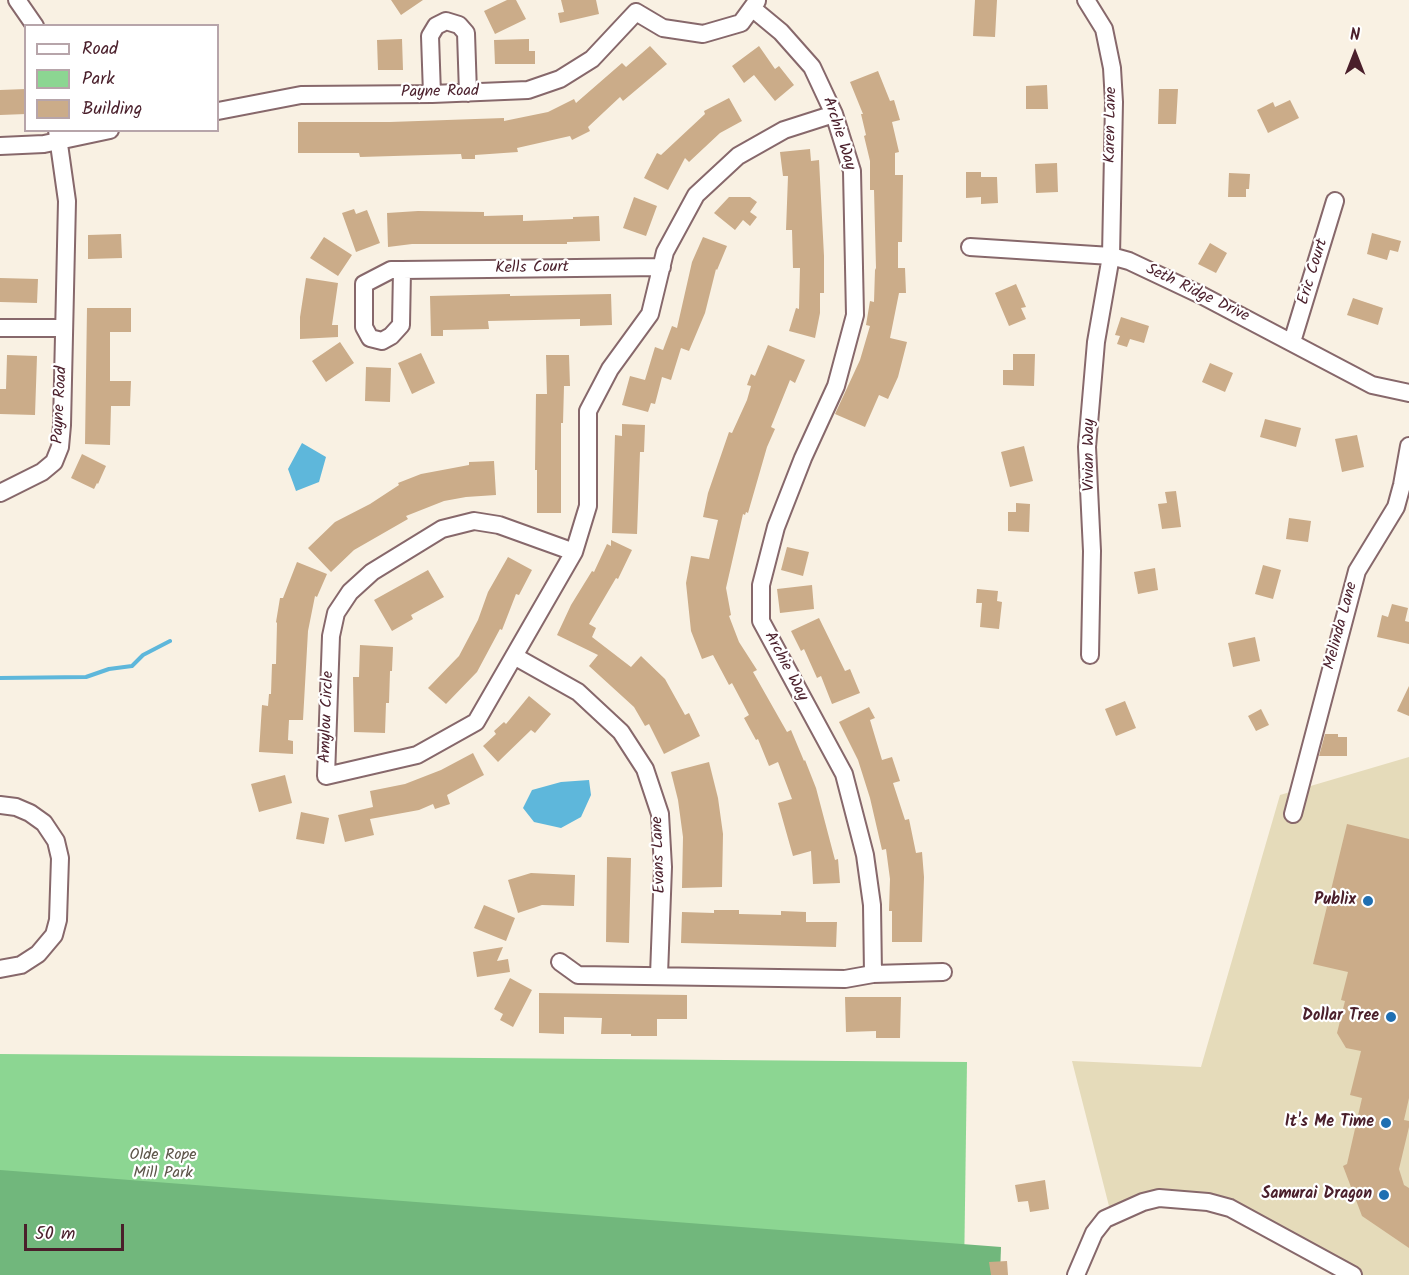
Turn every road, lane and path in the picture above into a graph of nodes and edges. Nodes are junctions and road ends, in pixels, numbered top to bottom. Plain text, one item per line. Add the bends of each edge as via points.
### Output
1 (17, 0) edge
2 (1086, 0) edge
3 (754, 4) edge
4 (633, 6) edge
5 (34, 24) edge
6 (468, 93) junction
7 (432, 94) junction
8 (219, 111) edge
9 (834, 114) junction
10 (89, 132) edge
11 (58, 135) edge
12 (0, 146) edge
13 (1335, 201) dead end
14 (970, 248) dead end
15 (1111, 256) junction
16 (662, 267) junction
17 (402, 270) dead end
18 (0, 328) edge
19 (64, 328) junction
20 (1292, 342) junction
21 (1409, 393) edge
22 (1409, 446) edge
23 (0, 493) edge
24 (574, 552) junction
25 (1090, 655) dead end
26 (514, 656) junction
27 (0, 805) edge
28 (1293, 814) dead end
29 (560, 962) dead end
30 (0, 969) edge
31 (943, 972) dead end
32 (873, 974) junction
33 (659, 975) junction
34 (1076, 1275) edge
35 (1353, 1275) edge

1 - 5 street
2 - 15 street, Karen Lane via 1104,29 1112,68
3 - 4 street via 741,23 703,34 663,28
3 - 9 street, Archie Way via 812,67
4 - 6 street, Payne Road via 592,58 560,79 528,90
6 - 7 street, Payne Road
6 - 7 street via 466,33 459,25 446,21 436,26 430,36
7 - 8 street, Payne Road via 301,95
9 - 16 street, Amylou Circle via 784,130 738,156 696,195 665,252
9 - 32 street, Archie Way via 852,171 855,315 836,386 776,527 761,585 761,621 844,774 865,855 872,905
10 - 11 street
11 - 12 street via 44,144
11 - 19 street, Payne Road via 67,201
13 - 20 street, Eric Court
14 - 15 street, Seth Ridge Drive
15 - 20 street, Seth Ridge Drive via 1157,273
15 - 25 street, Vivian Way via 1096,342 1087,447 1092,551
16 - 17 street, Kells Court
16 - 24 street, Amylou Circle via 651,314 610,369 588,411 588,506
18 - 19 street
19 - 23 street, Payne Road via 60,447 54,462 42,472
20 - 21 street, Seth Ridge Drive via 1372,385
22 - 28 street, Melinda Lane via 1396,507 1357,571
24 - 26 street, Amylou Circle
24 - 26 street, Amylou Circle via 499,525 474,521 442,529 372,572 350,592 333,625 326,776 417,755 476,722
26 - 33 street, Evans Lane via 578,692 621,732 645,769 660,814 663,867
27 - 30 street via 23,810 44,824 56,841 60,858 54,935 38,954 21,965
29 - 33 street via 578,975
31 - 32 street
32 - 33 street via 845,979
34 - 35 street via 1094,1233 1105,1219 1159,1198 1230,1208

